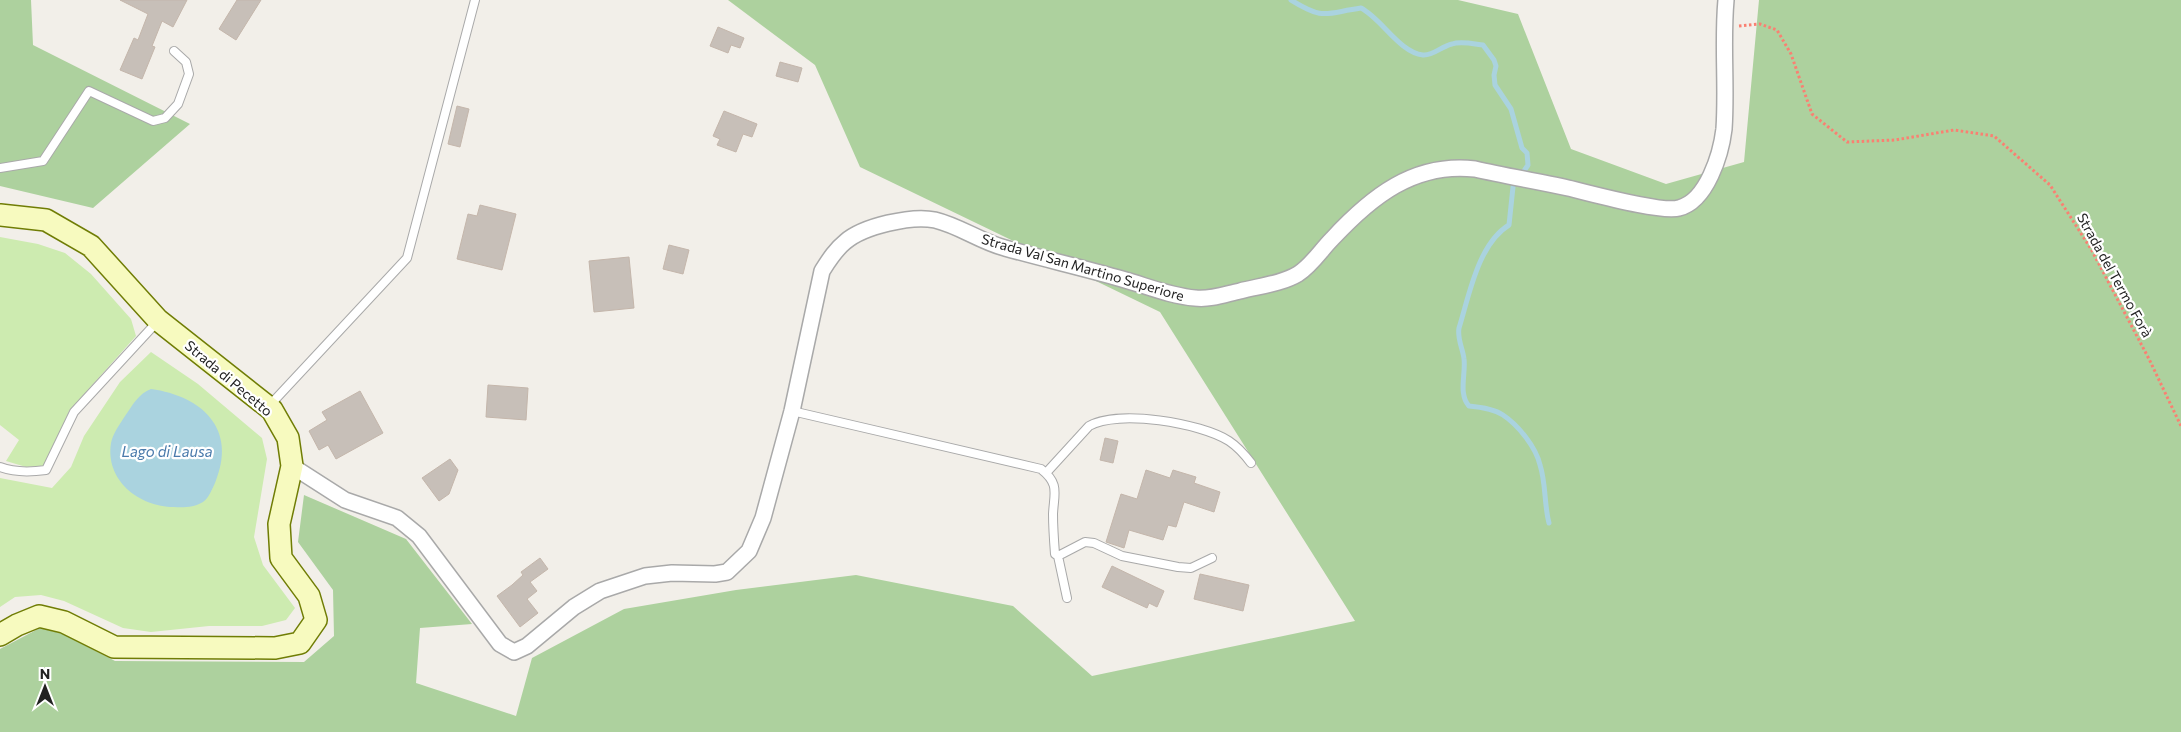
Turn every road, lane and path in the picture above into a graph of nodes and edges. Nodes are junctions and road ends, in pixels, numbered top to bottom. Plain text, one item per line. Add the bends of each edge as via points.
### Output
1 (475, 0) edge
2 (1726, 0) edge
3 (1723, 26) junction
4 (174, 50) dead end
5 (0, 168) edge
6 (0, 215) edge
7 (158, 320) junction
8 (268, 407) junction
9 (792, 411) junction
10 (2181, 426) edge
11 (1251, 463) dead end
12 (292, 466) junction
13 (0, 467) edge
14 (1046, 473) junction
15 (1058, 556) junction
16 (1212, 558) dead end
17 (1068, 598) dead end
18 (0, 635) edge

1 - 8 lane via 407,258
2 - 3 street, Strada Val San Martino Superiore
3 - 9 street, Strada Val San Martino Superiore via 1724,130 1707,185 1694,200 1679,208 1661,208 1475,169 1441,168 1410,177 1357,211 1311,264 1298,274 1284,281 1198,299 1175,296 1003,248 934,220 878,226 846,240 822,271
3 - 10 path, Strada del Termo Forà via 1760,24 1777,30 1791,54 1812,114 1847,142 1895,140 1954,130 1994,136 2050,185 2091,249
4 - 5 lane via 186,62 189,74 178,104 166,118 153,121 89,91 43,161
6 - 7 street, Strada di Pecetto via 46,220 91,246
7 - 8 street, Strada di Pecetto
7 - 13 lane via 74,412 46,470 27,472
8 - 12 street, Strada di Pecetto via 288,438
9 - 12 street, Strada Val San Martino Superiore via 758,534 749,552 737,564 721,573 645,576 600,591 574,607 527,646 514,652 500,644 419,536 397,518 345,500
9 - 14 lane via 1041,469
11 - 14 lane via 1219,436 1145,418 1129,418 1098,421 1089,426
12 - 18 street, Strada di Pecetto via 279,524 282,558 309,596 316,620 300,643 275,648 114,647 64,622 39,616
14 - 15 lane via 1054,485 1056,498 1053,513 1055,554
15 - 16 lane via 1085,542 1122,556 1178,567 1191,568
15 - 17 lane

